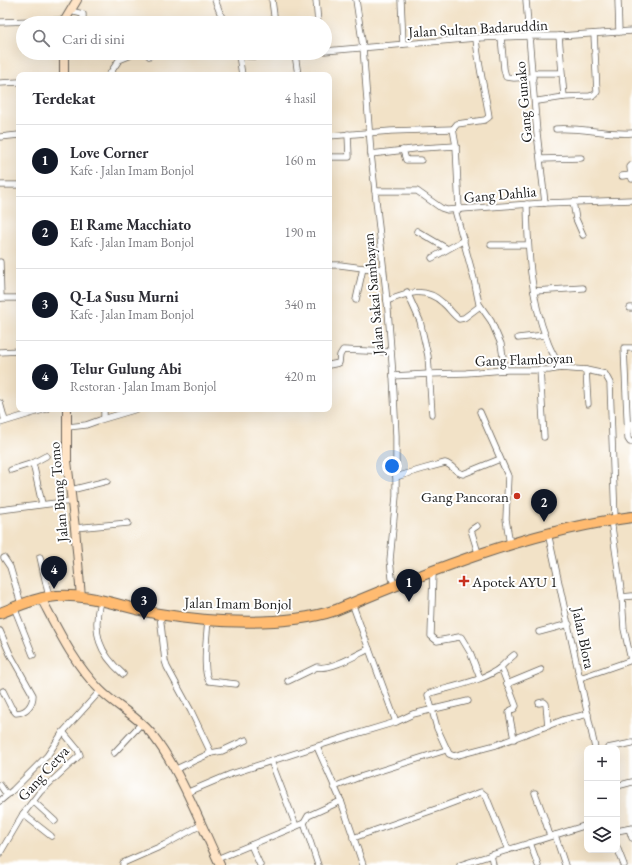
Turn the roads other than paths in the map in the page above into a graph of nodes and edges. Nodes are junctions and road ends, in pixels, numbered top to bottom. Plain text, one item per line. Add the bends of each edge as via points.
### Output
1 (77, 0) edge
2 (215, 0) edge
3 (272, 0) edge
4 (316, 0) edge
5 (356, 0) edge
6 (401, 0) edge
7 (526, 0) edge
8 (618, 0) edge
9 (70, 11) junction
10 (67, 16) edge
11 (83, 16) edge
12 (221, 16) edge
13 (274, 16) edge
14 (317, 16) edge
15 (0, 22) edge
16 (16, 22) edge
17 (632, 31) edge
18 (619, 32) junction
19 (594, 34) junction
20 (530, 36) junction
21 (559, 36) junction
22 (501, 37) junction
23 (476, 38) junction
24 (404, 44) junction
25 (363, 47) junction
26 (332, 49) edge
27 (64, 60) edge
28 (119, 60) edge
29 (239, 60) edge
30 (298, 60) edge
31 (64, 72) edge
32 (111, 72) edge
33 (241, 72) edge
34 (298, 72) edge
35 (561, 73) junction
36 (534, 75) junction
37 (16, 82) edge
38 (0, 83) edge
39 (564, 97) junction
40 (538, 101) dead end
41 (453, 128) junction
42 (556, 129) dead end
43 (370, 133) junction
44 (632, 133) edge
45 (348, 134) junction
46 (16, 136) edge
47 (332, 136) edge
48 (0, 137) edge
49 (456, 146) junction
50 (403, 150) junction
51 (371, 154) junction
52 (332, 157) edge
53 (581, 158) dead end
54 (541, 159) junction
55 (422, 160) dead end
56 (632, 165) edge
57 (622, 176) dead end
58 (632, 177) edge
59 (0, 185) edge
60 (16, 185) edge
61 (375, 191) junction
62 (632, 200) edge
63 (545, 202) junction
64 (573, 202) junction
65 (528, 204) junction
66 (457, 210) junction
67 (417, 231) dead end
68 (583, 235) dead end
69 (464, 240) junction
70 (492, 245) dead end
71 (528, 245) junction
72 (446, 248) junction
73 (432, 258) dead end
74 (0, 262) edge
75 (332, 265) edge
76 (363, 268) junction
77 (383, 269) junction
78 (583, 288) dead end
79 (407, 292) junction
80 (534, 292) junction
81 (1, 298) edge
82 (16, 298) edge
83 (356, 300) dead end
84 (387, 301) junction
85 (480, 306) junction
86 (545, 335) junction
87 (518, 338) dead end
88 (632, 348) edge
89 (16, 351) edge
90 (0, 352) edge
91 (390, 352) junction
92 (332, 364) edge
93 (561, 368) junction
94 (540, 369) junction
95 (505, 370) junction
96 (586, 370) junction
97 (429, 374) junction
98 (393, 376) junction
99 (632, 384) edge
100 (625, 385) junction
101 (0, 403) edge
102 (588, 404) dead end
103 (36, 412) edge
104 (67, 412) edge
105 (104, 412) edge
106 (126, 412) edge
107 (480, 412) dead end
108 (432, 414) dead end
109 (104, 418) junction
110 (2, 422) edge
111 (68, 427) junction
112 (544, 438) dead end
113 (632, 442) edge
114 (46, 456) dead end
115 (500, 459) junction
116 (33, 463) junction
117 (11, 470) dead end
118 (396, 477) junction
119 (107, 481) dead end
120 (71, 490) junction
121 (72, 501) junction
122 (42, 504) junction
123 (0, 510) edge
124 (632, 517) edge
125 (613, 520) junction
126 (128, 523) dead end
127 (477, 526) dead end
128 (75, 528) junction
129 (548, 533) junction
130 (510, 545) junction
131 (479, 556) junction
132 (40, 557) dead end
133 (4, 558) dead end
134 (432, 572) junction
135 (395, 586) junction
136 (632, 596) edge
137 (45, 597) junction
138 (81, 597) junction
139 (622, 597) junction
140 (100, 601) junction
141 (352, 604) junction
142 (18, 606) junction
143 (0, 613) edge
144 (160, 615) junction
145 (208, 620) junction
146 (568, 624) junction
147 (0, 631) edge
148 (539, 632) dead end
149 (369, 649) junction
150 (33, 655) dead end
151 (514, 655) dead end
152 (632, 660) edge
153 (501, 667) junction
154 (541, 670) dead end
155 (123, 674) dead end
156 (480, 678) junction
157 (580, 678) junction
158 (288, 681) dead end
159 (236, 684) dead end
160 (507, 684) junction
161 (101, 690) junction
162 (3, 692) dead end
163 (468, 702) dead end
164 (539, 703) dead end
165 (430, 709) junction
166 (588, 714) junction
167 (396, 722) junction
168 (141, 724) junction
169 (548, 726) junction
170 (63, 732) junction
171 (514, 739) junction
172 (246, 740) dead end
173 (632, 743) edge
174 (594, 745) edge
175 (620, 746) edge
176 (317, 747) junction
177 (446, 750) junction
178 (114, 753) dead end
179 (211, 753) junction
180 (271, 761) junction
181 (174, 770) junction
182 (632, 782) edge
183 (0, 785) edge
184 (620, 785) edge
185 (334, 787) junction
186 (186, 793) junction
187 (535, 793) dead end
188 (7, 795) junction
189 (0, 801) edge
190 (32, 801) junction
191 (341, 801) junction
192 (23, 814) junction
193 (55, 821) dead end
194 (304, 823) junction
195 (201, 825) junction
196 (296, 826) junction
197 (584, 826) edge
198 (630, 829) edge
199 (620, 831) edge
200 (51, 836) dead end
201 (552, 836) junction
202 (353, 838) junction
203 (632, 838) edge
204 (530, 843) junction
205 (251, 845) junction
206 (508, 850) junction
207 (0, 853) edge
208 (619, 853) edge
209 (491, 855) junction
210 (218, 862) edge
211 (123, 865) edge
212 (260, 865) edge
213 (318, 865) edge
214 (363, 865) edge
215 (460, 865) edge
216 (493, 865) edge
217 (538, 865) edge
218 (565, 865) edge
219 (624, 865) edge

1 - 9 street
2 - 12 street
3 - 13 street
4 - 14 street
5 - 25 street, Jalan Sakai Sambayan
6 - 24 street
7 - 20 street, Gang Gunako
8 - 18 street
9 - 10 street
9 - 11 street
15 - 16 street
17 - 18 street, Jalan Sultan Badaruddin
18 - 19 street, Jalan Sultan Badaruddin
19 - 21 street, Jalan Sultan Badaruddin
19 - 39 street via 596,92 590,96
20 - 21 street, Jalan Sultan Badaruddin
20 - 22 street, Jalan Sultan Badaruddin
20 - 36 street, Gang Gunako
21 - 35 street
22 - 23 street, Jalan Sultan Badaruddin
22 - 36 street via 506,77
23 - 24 street, Jalan Sultan Badaruddin
23 - 41 street via 489,117 485,120 457,124
24 - 25 street, Jalan Sultan Badaruddin
25 - 26 street, Jalan Sultan Badaruddin
25 - 43 street, Jalan Sakai Sambayan
27 - 31 street
28 - 32 street
29 - 33 street
30 - 34 street
35 - 36 street
35 - 39 street
36 - 54 street, Gang Gunako
37 - 38 street
39 - 40 street
41 - 43 street
41 - 49 street
42 - 44 street
43 - 45 street
43 - 51 street, Jalan Sakai Sambayan
45 - 47 street
45 - 52 street via 349,157
46 - 48 street
49 - 50 street
49 - 66 street
50 - 51 street
50 - 55 street via 406,160
51 - 61 street, Jalan Sakai Sambayan
53 - 54 street
54 - 63 street, Gang Gunako
56 - 58 street
57 - 58 street
59 - 60 street
61 - 66 street, Gang Dahlia via 417,191 441,208
61 - 77 street, Jalan Sakai Sambayan
62 - 64 street, Gang Dahlia
63 - 64 street, Gang Dahlia
63 - 65 street, Gang Dahlia
64 - 68 street
65 - 66 street, Gang Dahlia
65 - 71 street
66 - 69 street
67 - 72 street
69 - 72 street
69 - 85 street
70 - 71 street
71 - 80 street
72 - 73 street
74 - 81 street
75 - 76 street
76 - 77 street
76 - 83 street
77 - 84 street, Jalan Sakai Sambayan
78 - 80 street
79 - 84 street
79 - 85 street via 430,295 440,300 459,318 464,318
79 - 97 street via 420,321 428,356
80 - 86 street
81 - 82 street
84 - 91 street, Jalan Sakai Sambayan
85 - 95 street via 501,344
86 - 87 street
86 - 93 street
88 - 100 street via 624,348
89 - 90 street
91 - 92 street via 343,350 339,363
91 - 98 street, Jalan Sakai Sambayan
93 - 94 street, Gang Flamboyan
93 - 96 street, Gang Flamboyan
94 - 95 street, Gang Flamboyan
94 - 112 street
95 - 97 street, Gang Flamboyan
96 - 102 street
96 - 125 street, Gang Flamboyan via 606,374 610,383
97 - 98 street, Gang Flamboyan
97 - 108 street
98 - 118 street, Jalan Sakai Sambayan
99 - 100 street
100 - 113 street via 628,439
101 - 110 street
103 - 110 street
104 - 111 street, Jalan Bung Tomo
105 - 109 street
106 - 109 street
107 - 115 street
109 - 111 street via 86,425
111 - 120 street, Jalan Bung Tomo via 67,461
114 - 116 street
115 - 118 street via 463,474 445,463
115 - 130 street via 508,476 506,519
116 - 117 street
116 - 122 street
118 - 135 street, Jalan Sakai Sambayan via 390,560
119 - 120 street
120 - 121 street, Jalan Bung Tomo
121 - 122 street
121 - 128 street, Jalan Bung Tomo
122 - 123 street
124 - 125 highway, Jalan Imam Bonjol
125 - 129 highway, Jalan Imam Bonjol
125 - 139 street
126 - 128 street
127 - 131 street via 471,530
128 - 138 street, Jalan Bung Tomo
129 - 130 highway, Jalan Imam Bonjol
129 - 146 street, Jalan Blora
130 - 131 highway, Jalan Imam Bonjol
131 - 134 highway, Jalan Imam Bonjol
132 - 137 street
133 - 142 street via 10,567
134 - 135 highway, Jalan Imam Bonjol
134 - 156 street via 431,636 437,641 461,637
135 - 141 highway, Jalan Imam Bonjol
136 - 139 street
137 - 138 highway, Jalan Imam Bonjol
137 - 142 highway, Jalan Imam Bonjol
137 - 161 street via 68,648
138 - 140 highway, Jalan Imam Bonjol
139 - 152 street via 624,629
140 - 144 highway, Jalan Imam Bonjol
140 - 155 street via 97,635 105,655
141 - 145 highway, Jalan Imam Bonjol via 320,616 300,619
141 - 149 street
142 - 143 highway, Jalan Imam Bonjol
142 - 150 street
144 - 145 highway, Jalan Imam Bonjol
144 - 179 street via 167,667
145 - 159 street via 205,663 208,680
146 - 148 street
146 - 157 street, Jalan Blora
147 - 162 street via 33,700 27,709 16,713
149 - 158 street via 323,668 317,667
149 - 167 street
151 - 153 street
152 - 157 street
153 - 156 street
153 - 160 street
154 - 160 street
156 - 165 street via 430,693
157 - 166 street, Jalan Blora
160 - 171 street via 516,706 510,710
161 - 168 street
161 - 170 street
163 - 165 street
164 - 169 street via 546,704
165 - 167 street
165 - 177 street
166 - 169 street
166 - 174 street, Jalan Blora
167 - 176 street
168 - 178 street
168 - 181 street via 151,732
169 - 171 street
170 - 188 street via 47,756
170 - 190 street, Gang Cetya via 80,755
171 - 177 street via 454,756
172 - 179 street
173 - 175 street
176 - 180 street
176 - 185 street
177 - 185 street
179 - 181 street
180 - 186 street
180 - 196 street
181 - 186 street
182 - 184 street
183 - 188 street
185 - 191 street
186 - 195 street
187 - 201 street
188 - 189 street
190 - 192 street, Gang Cetya
190 - 193 street
191 - 194 street via 308,816
191 - 202 street
192 - 200 street
192 - 207 street, Gang Cetya
194 - 196 street
194 - 213 street
195 - 210 street
195 - 211 street
196 - 205 street
197 - 201 street
198 - 199 street
198 - 203 street
201 - 204 street
201 - 218 street
202 - 206 street via 482,792 486,796
202 - 214 street
204 - 206 street
204 - 217 street
205 - 210 street
205 - 212 street
206 - 209 street
208 - 219 street
209 - 215 street
209 - 216 street

